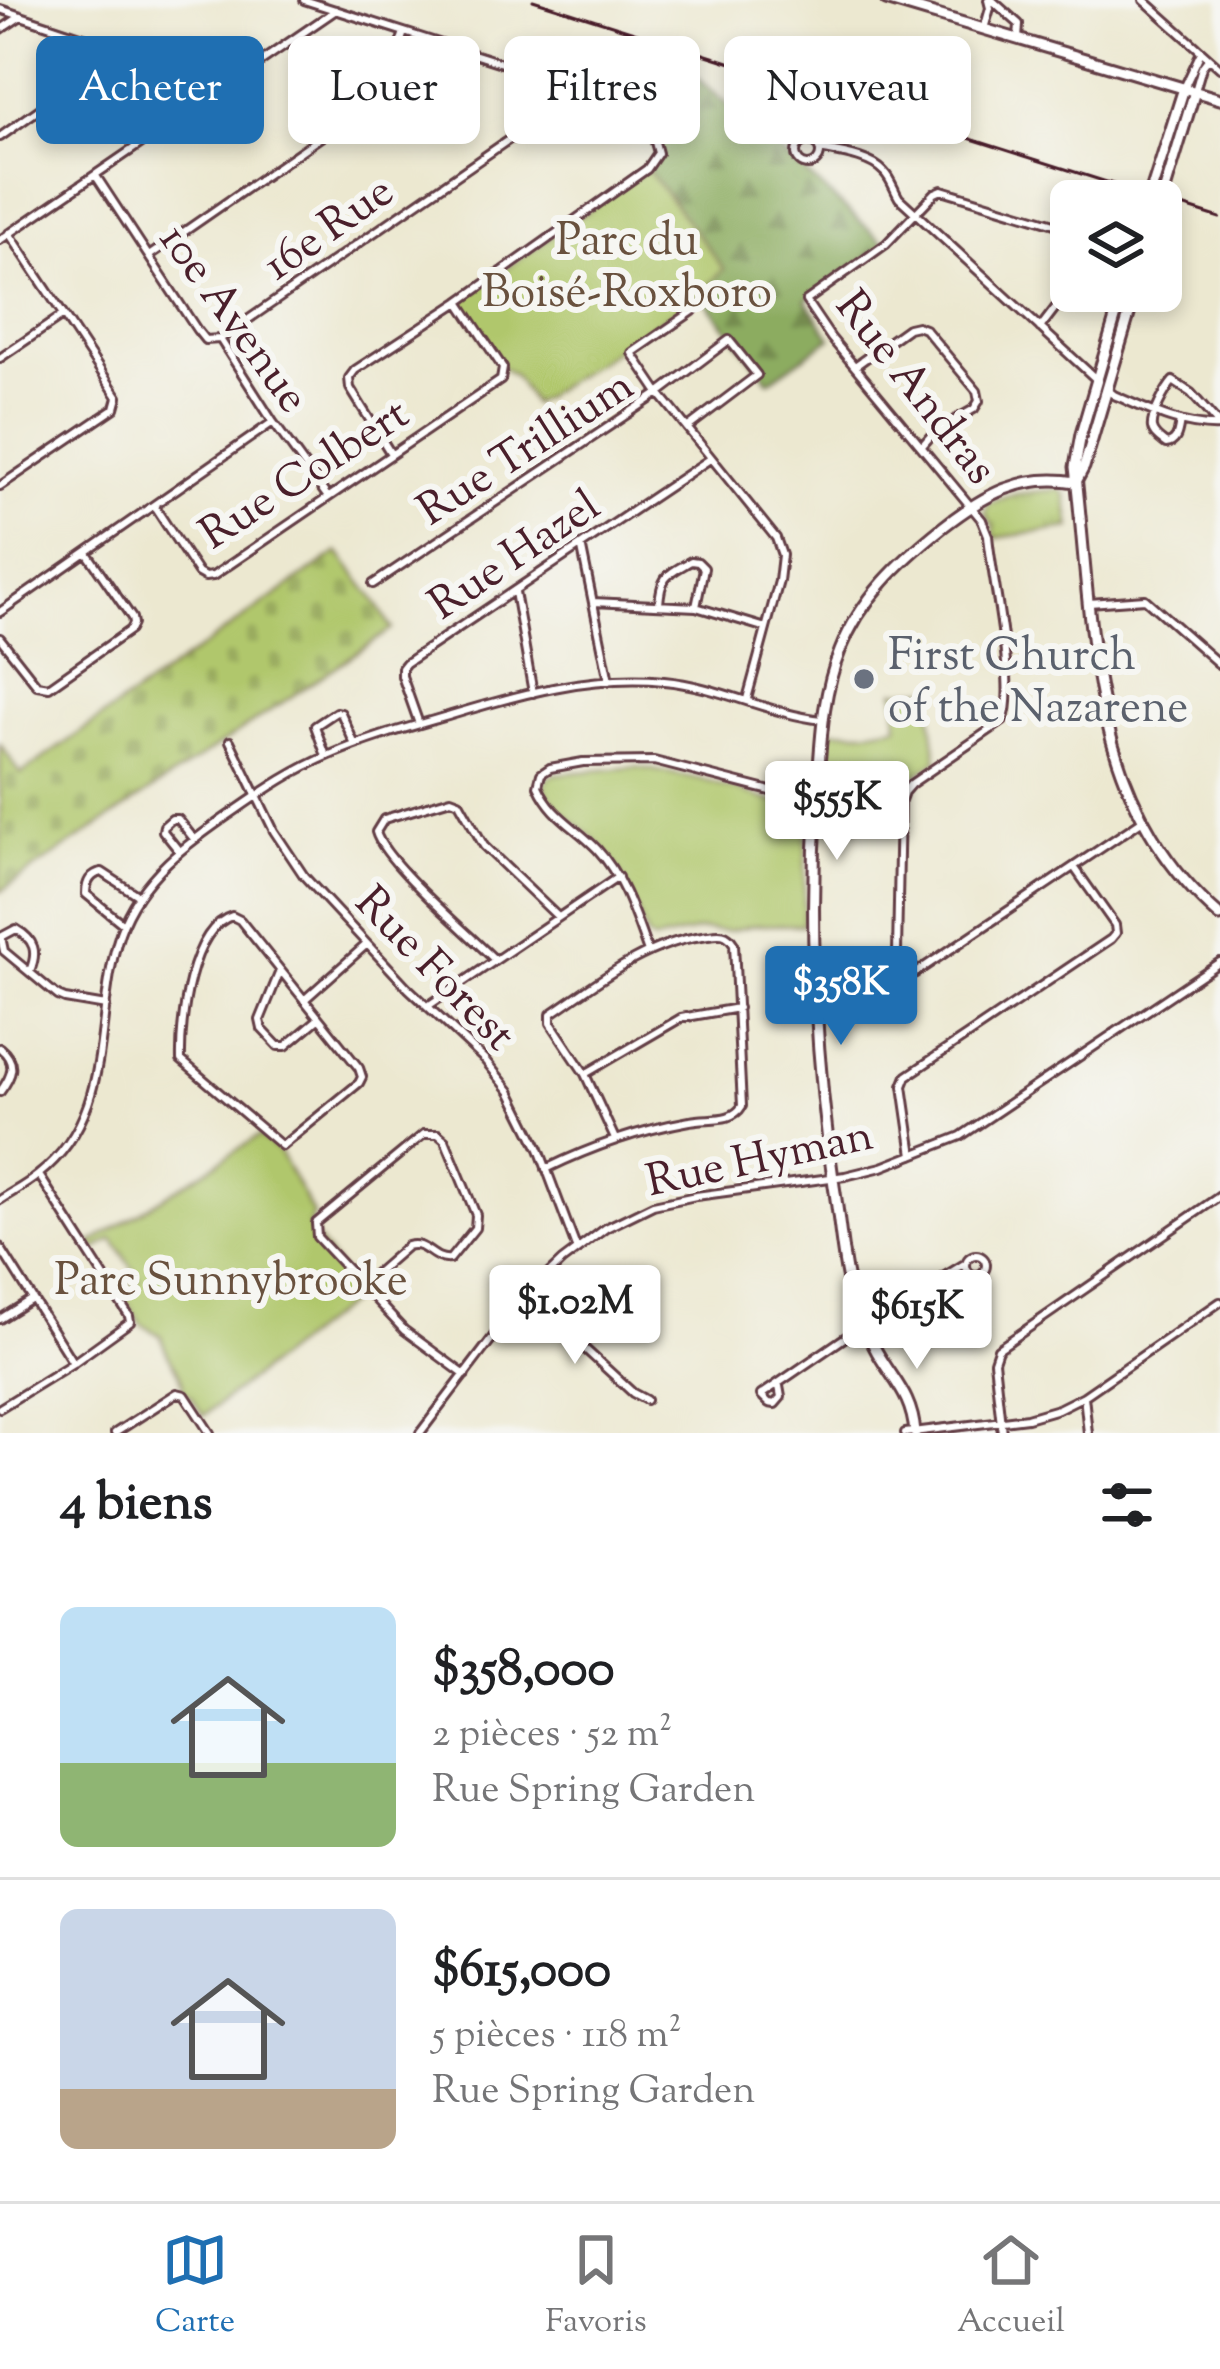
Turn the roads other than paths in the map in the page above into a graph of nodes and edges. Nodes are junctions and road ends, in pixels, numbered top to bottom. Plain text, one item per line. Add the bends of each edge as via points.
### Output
1 (304, 0) edge
2 (886, 0) edge
3 (990, 0) edge
4 (1144, 0) edge
5 (0, 9) edge
6 (336, 10) junction
7 (21, 16) junction
8 (984, 29) junction
9 (0, 30) edge
10 (404, 32) junction
11 (81, 36) edge
12 (1018, 39) junction
13 (1201, 52) junction
14 (1209, 58) junction
15 (264, 60) edge
16 (504, 64) edge
17 (1220, 68) edge
18 (1189, 90) junction
19 (1220, 98) edge
20 (36, 111) edge
21 (0, 136) edge
22 (504, 143) edge
23 (140, 144) edge
24 (656, 144) edge
25 (820, 149) junction
26 (95, 175) junction
27 (1156, 180) edge
28 (1167, 180) edge
29 (916, 213) junction
30 (1050, 223) edge
31 (9, 233) junction
32 (0, 240) edge
33 (149, 256) junction
34 (459, 302) junction
35 (693, 311) dead end
36 (1052, 312) edge
37 (1117, 312) edge
38 (1130, 312) edge
39 (63, 316) junction
40 (1040, 328) junction
41 (220, 339) junction
42 (0, 358) edge
43 (855, 366) junction
44 (1097, 380) junction
45 (1107, 390) junction
46 (659, 393) junction
47 (1157, 411) junction
48 (1180, 421) junction
49 (273, 422) junction
50 (1220, 426) edge
51 (687, 428) junction
52 (922, 446) junction
53 (392, 454) junction
54 (710, 459) junction
55 (1076, 482) junction
56 (0, 486) edge
57 (327, 496) junction
58 (154, 506) junction
59 (970, 506) junction
60 (582, 548) junction
61 (87, 553) junction
62 (373, 584) dead end
63 (515, 592) junction
64 (593, 602) junction
65 (1089, 603) junction
66 (659, 604) junction
67 (696, 607) junction
68 (0, 612) edge
69 (766, 628) junction
70 (0, 638) edge
71 (1220, 665) edge
72 (609, 681) junction
73 (533, 693) junction
74 (747, 699) junction
75 (823, 720) junction
76 (419, 724) junction
77 (230, 741) dead end
78 (355, 745) junction
79 (326, 756) junction
80 (258, 795) junction
81 (817, 803) junction
82 (1143, 820) junction
83 (194, 839) junction
84 (179, 851) junction
85 (1073, 867) junction
86 (619, 876) junction
87 (138, 896) junction
88 (557, 916) junction
89 (1220, 916) edge
90 (123, 925) junction
91 (367, 944) junction
92 (648, 952) junction
93 (495, 960) junction
94 (1220, 962) edge
95 (280, 970) junction
96 (30, 971) junction
97 (908, 978) junction
98 (304, 1000) junction
99 (106, 1006) junction
100 (428, 1006) junction
101 (738, 1008) junction
102 (817, 1016) junction
103 (319, 1019) junction
104 (0, 1048) edge
105 (585, 1074) junction
106 (0, 1092) edge
107 (615, 1139) junction
108 (913, 1155) junction
109 (546, 1169) junction
110 (39, 1175) junction
111 (833, 1178) junction
112 (1220, 1196) edge
113 (0, 1200) edge
114 (0, 1247) edge
115 (577, 1250) junction
116 (966, 1263) dead end
117 (361, 1286) junction
118 (32, 1298) junction
119 (522, 1298) junction
120 (1218, 1307) edge
121 (0, 1319) edge
122 (865, 1326) junction
123 (73, 1364) junction
124 (465, 1375) junction
125 (778, 1386) dead end
126 (1084, 1396) junction
127 (646, 1400) dead end
128 (0, 1408) edge
129 (1001, 1421) junction
130 (915, 1432) edge
131 (115, 1433) edge
132 (210, 1433) edge
133 (420, 1433) edge
134 (905, 1433) edge
135 (1002, 1433) edge
136 (1088, 1433) edge

1 - 6 street
2 - 8 street
3 - 8 street
3 - 12 street via 1017,21
4 - 13 street
5 - 7 street
6 - 10 street
6 - 15 street
7 - 9 street
7 - 11 street
8 - 12 street
10 - 16 street
10 - 33 street via 380,96
12 - 18 street
13 - 14 street
13 - 18 street
14 - 17 street
14 - 18 street
18 - 19 street
18 - 27 street
18 - 28 street
20 - 21 street
22 - 41 street, 16e Rue
23 - 26 street
24 - 34 street via 647,169
25 - 25 street via 802,142 797,160 812,165
25 - 29 street via 876,166
26 - 31 street
26 - 33 street, 10e Avenue
29 - 30 street, Rue Andras via 942,190
29 - 40 street
29 - 43 street, Rue Andras via 872,256 806,301
31 - 32 street
31 - 39 street
33 - 41 street, 10e Avenue via 197,330 206,340
34 - 53 street via 349,378
34 - 53 street, Rue Colbert via 503,368 501,380
35 - 46 street via 632,353
36 - 40 street
37 - 44 street
38 - 45 street
39 - 42 street
39 - 56 street via 118,400
40 - 44 street
41 - 49 street, 10e Avenue
43 - 52 street, Rue Andras
43 - 52 street via 917,326 977,391 974,409
44 - 45 street
44 - 55 street
45 - 47 street
45 - 55 street
46 - 51 street, Rue Trillium
46 - 51 street via 729,340 757,375
46 - 62 street, Rue Trillium
47 - 48 street
47 - 48 street via 1152,428 1166,444
47 - 50 street via 1169,383 1177,382
48 - 50 street
49 - 57 street, 10e Avenue
49 - 58 street
51 - 54 street, Rue Trillium
52 - 59 street, Rue Andras
53 - 57 street, Rue Colbert
54 - 60 street, Rue Hazel
54 - 69 street, Rue Trillium via 782,555
55 - 59 street via 1008,487
55 - 65 street
57 - 58 street, Rue Colbert via 205,577
58 - 61 street
59 - 75 street via 904,558 864,605 835,662
59 - 97 street, Rue Andras via 988,535 1008,710 904,792 897,953
60 - 63 street, Rue Hazel
60 - 64 street
61 - 68 street
61 - 70 street via 132,618 130,630 49,687 37,685
63 - 73 street
63 - 76 street, Rue Hazel via 402,668
64 - 66 street
64 - 72 street
65 - 71 street via 1145,599
65 - 82 street via 1107,730
66 - 67 street
66 - 67 street via 664,577 691,561 704,568
67 - 69 street
69 - 74 street, Rue Trillium
72 - 73 street
72 - 74 street via 664,681
73 - 76 street
74 - 75 street
75 - 81 street
76 - 78 street
77 - 80 street, Rue Forest
78 - 79 street
78 - 79 street via 336,712 315,726
79 - 80 street
80 - 83 street
80 - 91 street, Rue Forest via 304,875
81 - 86 street via 654,761 583,762 541,774 546,804
81 - 102 street
82 - 85 street
82 - 89 street
83 - 84 street
83 - 84 street via 172,819 163,831
84 - 87 street
85 - 97 street
85 - 108 street via 1116,933 907,1076
86 - 88 street
86 - 92 street
87 - 90 street
87 - 90 street via 102,872 88,881 86,894
88 - 93 street
88 - 93 street via 484,846 459,802 384,819 379,844
90 - 99 street
91 - 98 street
91 - 100 street, Rue Forest
92 - 101 street via 686,938 731,937
92 - 105 street via 551,1014
93 - 100 street
94 - 108 street, Rue Hyman via 961,1136
95 - 98 street
95 - 103 street via 262,1029 286,1046
95 - 103 street via 240,920 219,921 191,975 186,1067 282,1146 362,1077
96 - 96 street via 4,951 10,930 22,932 36,953
96 - 99 street via 64,999
97 - 102 street via 856,1009
98 - 103 street
99 - 110 street via 92,1098 74,1136
100 - 109 street, Rue Forest via 510,1091
101 - 105 street via 681,1018
101 - 107 street via 738,1114
102 - 111 street
104 - 106 street via 13,1068
105 - 107 street
107 - 109 street
108 - 111 street, Rue Hyman
109 - 115 street, Rue Forest
110 - 113 street
110 - 123 street via 129,1316 129,1325
111 - 115 street, Rue Hyman via 653,1205
111 - 122 street via 847,1273
112 - 129 street via 998,1348
114 - 118 street
115 - 119 street, Rue Hyman
116 - 122 street
117 - 117 street via 317,1237 316,1223 424,1134 438,1134 476,1228 450,1258 407,1246
117 - 124 street
118 - 121 street
118 - 123 street
119 - 124 street, Rue Hyman
119 - 127 street
120 - 126 street
122 - 125 street
122 - 130 street via 910,1403
123 - 128 street
124 - 133 street, Rue Hyman
126 - 129 street
126 - 136 street
129 - 130 street
129 - 135 street
130 - 134 street
131 - 132 street via 177,1393

